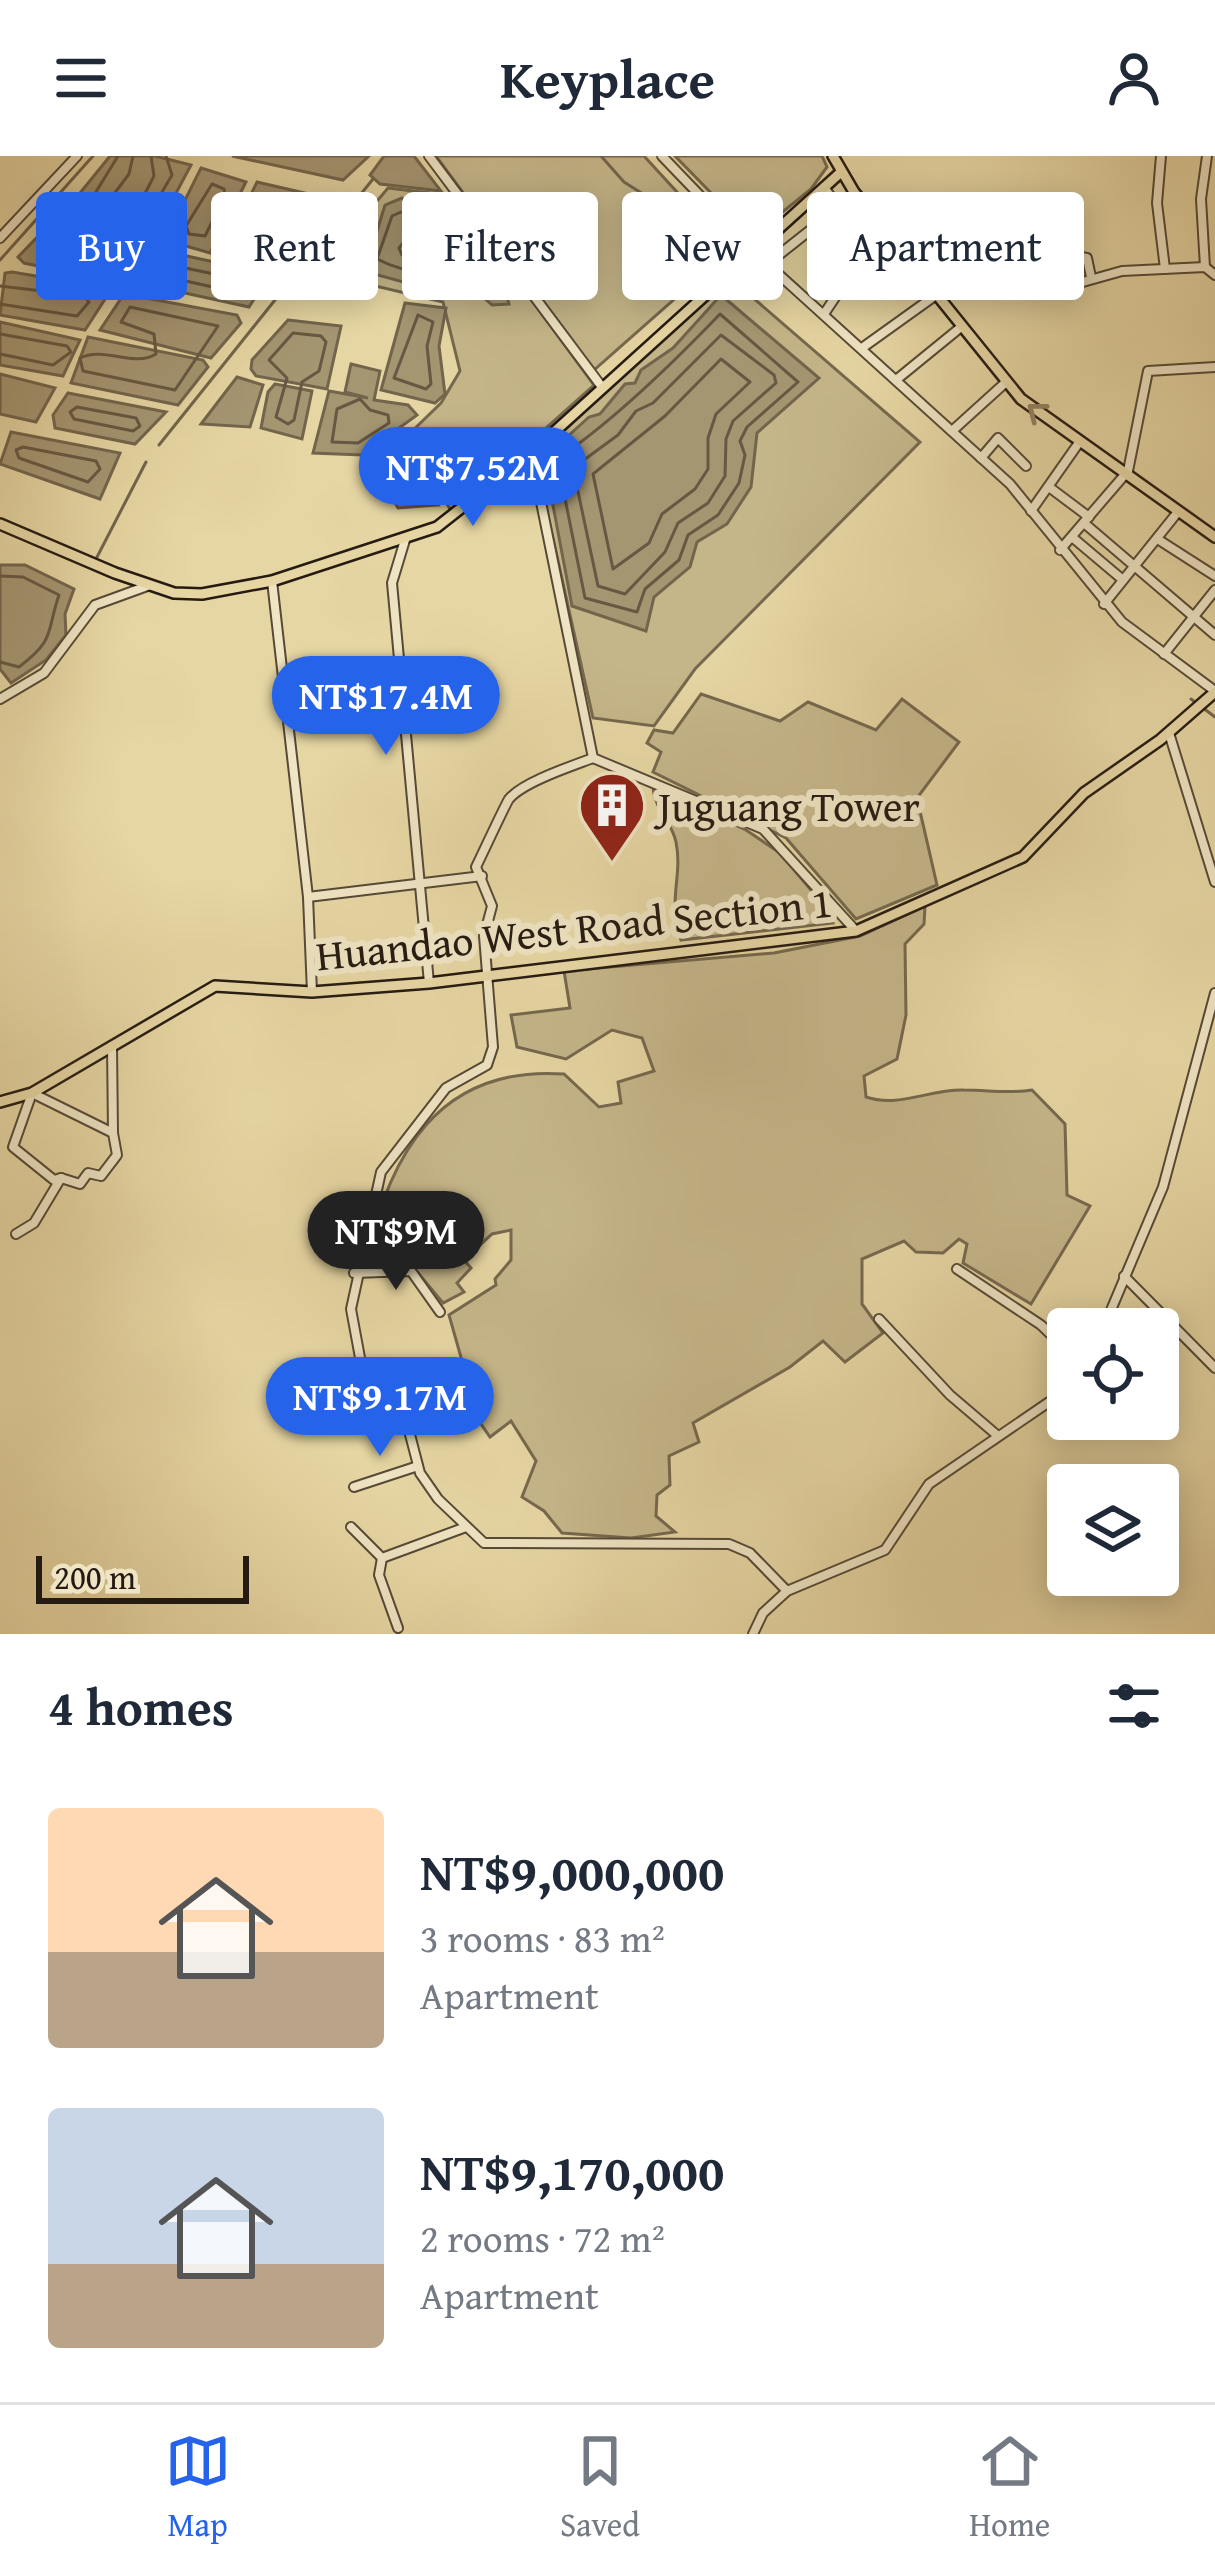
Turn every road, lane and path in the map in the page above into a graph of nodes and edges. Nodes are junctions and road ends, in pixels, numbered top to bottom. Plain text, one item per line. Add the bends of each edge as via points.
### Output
1 (77, 156) edge
2 (429, 156) edge
3 (662, 156) edge
4 (832, 156) edge
5 (1161, 156) edge
6 (1207, 156) edge
7 (840, 172) junction
8 (824, 188) junction
9 (696, 192) edge
10 (827, 192) edge
11 (856, 192) edge
12 (783, 225) edge
13 (807, 233) edge
14 (0, 238) edge
15 (783, 252) edge
16 (1205, 267) junction
17 (1165, 268) junction
18 (1215, 274) edge
19 (1091, 277) junction
20 (783, 278) edge
21 (700, 300) edge
22 (833, 300) edge
23 (929, 300) edge
24 (940, 300) edge
25 (824, 314) junction
26 (961, 327) junction
27 (862, 349) junction
28 (1215, 367) edge
29 (896, 380) junction
30 (1005, 383) junction
31 (602, 387) junction
32 (952, 431) junction
33 (1078, 444) junction
34 (531, 453) junction
35 (981, 458) junction
36 (1026, 466) dead end
37 (1126, 474) junction
38 (1049, 487) junction
39 (1030, 512) junction
40 (1178, 513) junction
41 (1087, 520) junction
42 (0, 524) edge
43 (1072, 537) junction
44 (1215, 537) edge
45 (1159, 539) junction
46 (405, 540) junction
47 (1060, 550) junction
48 (1135, 562) junction
49 (1215, 576) edge
50 (1123, 580) junction
51 (272, 581) junction
52 (151, 585) junction
53 (1215, 590) edge
54 (1104, 604) junction
55 (1194, 616) junction
56 (1215, 635) edge
57 (1164, 654) junction
58 (1213, 694) edge
59 (0, 699) edge
60 (1168, 734) junction
61 (593, 758) junction
62 (482, 876) junction
63 (1215, 882) edge
64 (419, 886) junction
65 (308, 897) junction
66 (856, 931) junction
67 (487, 975) junction
68 (429, 982) junction
69 (312, 992) junction
70 (1215, 993) edge
71 (112, 1046) junction
72 (32, 1093) junction
73 (0, 1102) edge
74 (113, 1132) junction
75 (62, 1178) junction
76 (16, 1234) dead end
77 (957, 1269) dead end
78 (354, 1273) junction
79 (1124, 1276) junction
80 (1111, 1308) edge
81 (440, 1312) dead end
82 (880, 1319) dead end
83 (1047, 1330) edge
84 (1215, 1367) edge
85 (1047, 1403) edge
86 (998, 1436) junction
87 (418, 1466) junction
88 (354, 1487) dead end
89 (351, 1527) dead end
90 (466, 1527) junction
91 (382, 1558) junction
92 (787, 1591) junction
93 (398, 1628) dead end
94 (753, 1634) edge

1 - 14 street
2 - 31 street
3 - 9 street
4 - 7 main road
5 - 17 street
6 - 16 street
7 - 8 main road
7 - 11 main road
8 - 10 street
8 - 12 main road
13 - 15 street
16 - 17 street
16 - 18 street
17 - 19 street
19 - 19 street via 1065,287 1063,254 1087,258
20 - 25 street
21 - 31 main road
22 - 25 street
23 - 27 street
24 - 26 main road
25 - 27 street
26 - 29 street
26 - 30 main road
27 - 29 street
28 - 37 street via 1148,371
29 - 32 street
30 - 32 street
33 -> 30 main road
31 - 34 main road
32 - 35 street
33 - 37 main road
33 - 38 street
34 - 46 main road via 437,527
34 - 61 street
35 - 36 street via 998,438
35 - 39 street
37 - 40 main road
37 - 41 street
38 - 39 street
38 - 41 street
39 - 47 street
40 - 44 main road
40 - 45 street
41 - 43 street
41 - 48 street
42 - 52 main road
43 - 47 street
43 - 50 street
45 - 48 street
45 - 49 street
46 - 51 main road
46 - 64 street via 392,583
47 - 54 street
48 - 50 street
48 - 55 street
50 - 54 street
51 - 52 main road via 202,594
51 - 65 street
52 - 59 street via 95,605 44,674
53 - 55 street
54 - 57 street
55 - 56 street
55 - 57 street
57 - 58 street
58 - 60 main road, Huandao West Road Section 1
60 - 63 street
60 - 66 main road, Huandao West Road Section 1 via 1084,793 1023,857
61 - 62 street via 508,800 476,867
61 - 66 street via 763,829
62 - 64 street
62 - 67 street via 492,906
64 - 65 street
64 - 68 street
65 - 69 street
66 - 67 main road, Huandao West Road Section 1
67 - 68 main road, Huandao West Road Section 1
67 - 78 street via 494,1047 487,1065 446,1088 381,1172
68 - 69 main road, Huandao West Road Section 1
69 - 71 main road, Huandao West Road Section 1 via 215,986
70 - 79 street via 1163,1187
71 - 72 main road, Huandao West Road Section 1
71 - 74 street
72 - 73 main road, Huandao West Road Section 1
72 - 74 street
72 - 75 street via 13,1148
74 - 75 street via 117,1154 101,1177 88,1173 80,1184
75 - 76 street via 34,1223
77 - 83 street
78 - 81 street via 411,1271
78 - 87 street via 350,1309 363,1374 407,1423
79 - 80 street
79 - 84 street
82 - 86 street
85 - 86 street
86 - 92 street via 929,1484 886,1550
87 - 88 street
87 - 90 street
89 - 91 street
90 - 91 street
90 - 92 street via 484,1544 729,1544 750,1553
91 - 93 street
92 - 94 street

